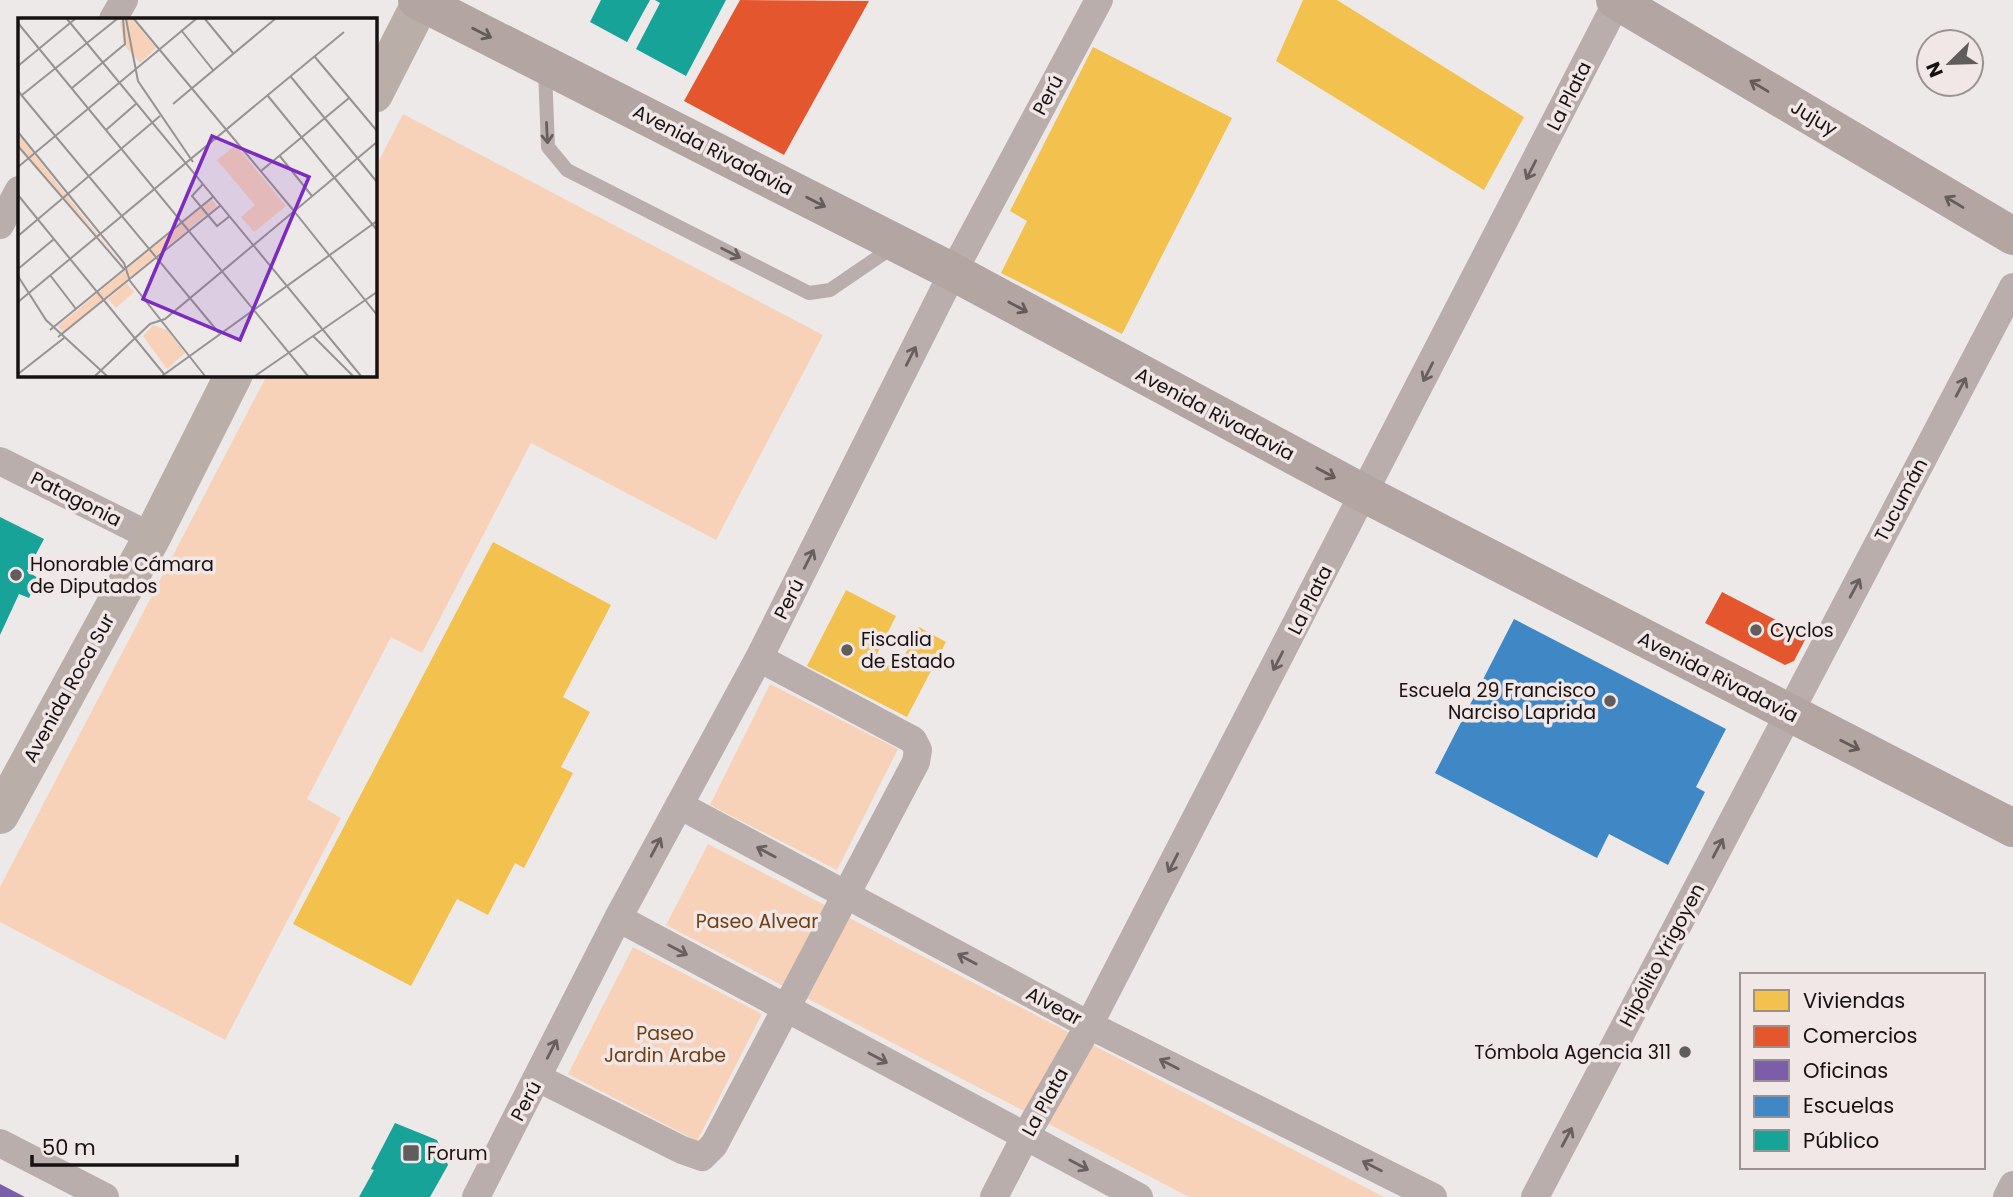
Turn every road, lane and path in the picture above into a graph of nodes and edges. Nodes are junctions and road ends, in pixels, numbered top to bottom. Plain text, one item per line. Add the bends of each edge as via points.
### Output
1 (124, 0) edge
2 (1099, 0) edge
3 (419, 1) edge
4 (1617, 1) edge
5 (115, 18) edge
6 (545, 65) junction
7 (376, 90) edge
8 (18, 192) edge
9 (0, 225) edge
10 (2013, 236) edge
11 (898, 244) junction
12 (953, 272) junction
13 (2013, 287) edge
14 (233, 376) edge
15 (0, 461) edge
16 (1365, 494) junction
17 (152, 537) junction
18 (759, 658) junction
19 (1789, 713) junction
20 (679, 805) junction
21 (0, 815) edge
22 (2013, 828) edge
23 (845, 894) junction
24 (618, 918) junction
25 (785, 1008) junction
26 (1089, 1024) junction
27 (538, 1078) junction
28 (1025, 1137) junction
29 (0, 1143) edge
30 (2013, 1185) edge
31 (105, 1197) edge
32 (476, 1197) edge
33 (994, 1197) edge
34 (1139, 1197) edge
35 (1433, 1197) edge
36 (1535, 1197) edge
37 (2007, 1197) edge

1 - 5 street
2 - 12 street, Perú
3 -> 6 main road, Avenida Rivadavia
3 - 7 main road
10 -> 4 main road, Jujuy
4 -> 16 street, La Plata
6 -> 11 main road, Avenida Rivadavia
6 -> 11 lane via 548,147 567,170 809,293 830,290
8 - 9 street
11 - 12 main road, Avenida Rivadavia
12 -> 16 main road, Avenida Rivadavia
18 -> 12 street, Perú
19 -> 13 street, Tucumán
14 - 17 main road, Avenida Roca Sur
15 - 17 street, Patagonia
16 - 19 main road, Avenida Rivadavia
16 -> 26 street, La Plata
17 - 21 main road, Avenida Roca Sur
18 - 20 street, Perú
18 - 23 street via 913,740 918,750 916,762
19 -> 22 main road, Avenida Rivadavia
36 -> 19 street, Hipólito Yrigoyen
23 -> 20 street, Alvear
24 -> 20 street, Perú
23 - 25 street
26 -> 23 street, Alvear
24 -> 25 street
27 -> 24 street, Perú
25 - 27 street via 714,1145 702,1157
25 -> 28 street
26 - 28 street, La Plata
35 -> 26 street, Alvear
27 - 32 street, Perú
28 - 33 street, La Plata
28 -> 34 street
29 - 31 street
30 - 37 street

